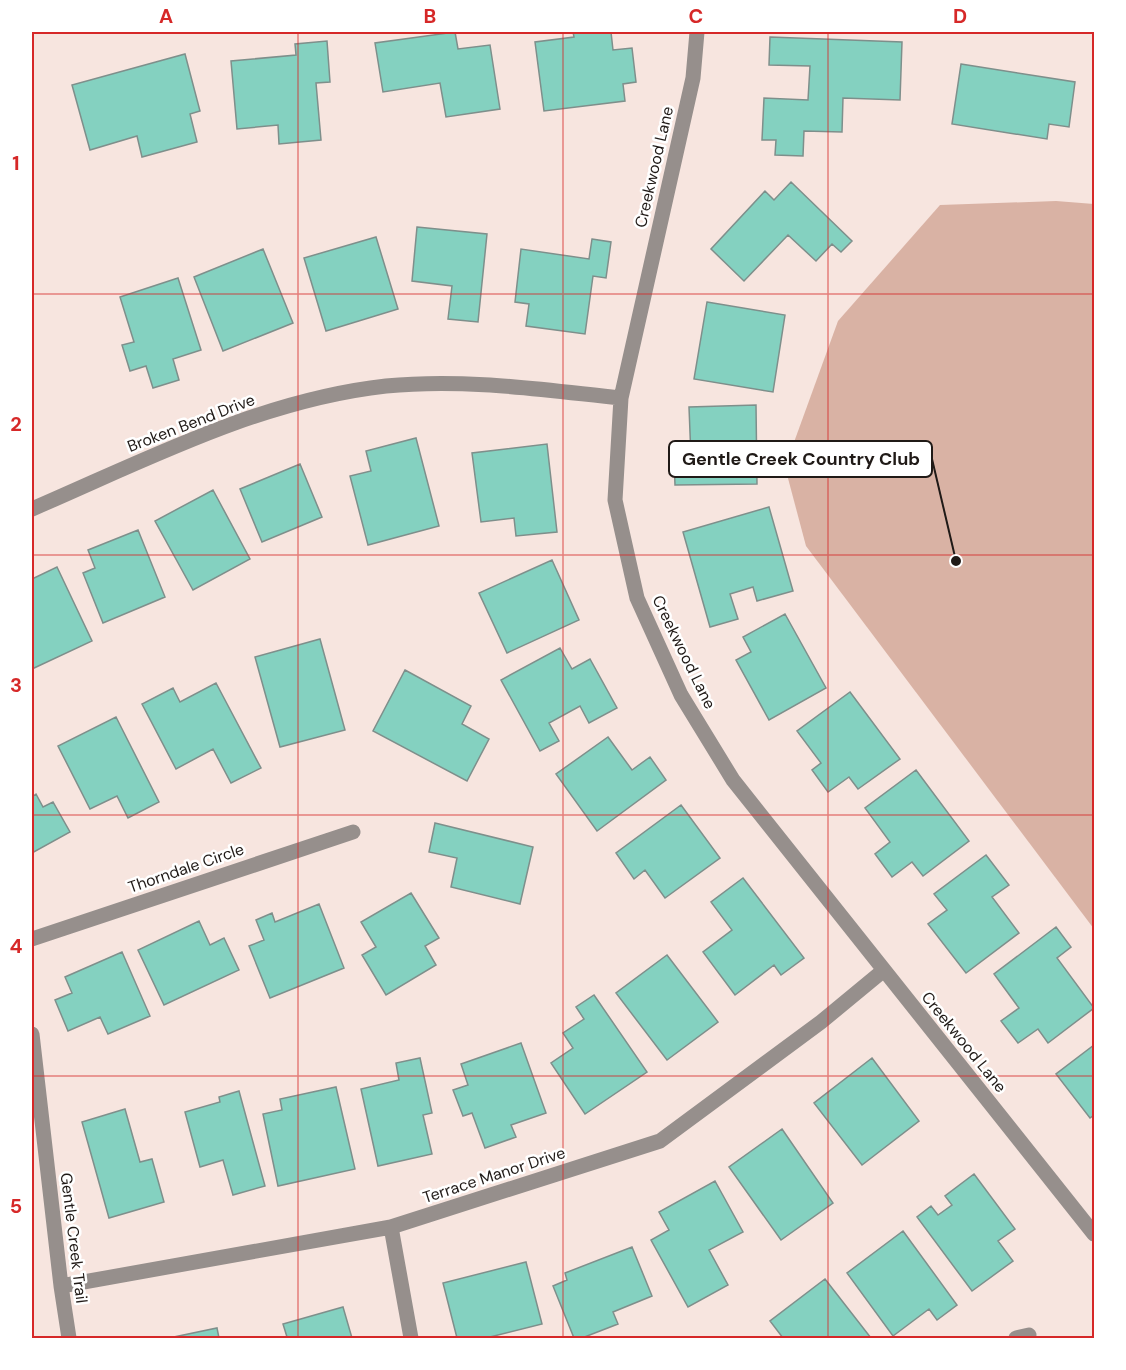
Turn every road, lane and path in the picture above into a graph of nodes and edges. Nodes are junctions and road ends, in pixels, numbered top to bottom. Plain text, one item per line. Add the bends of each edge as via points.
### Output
1 (697, 32) edge
2 (621, 398) junction
3 (32, 509) edge
4 (353, 832) dead end
5 (32, 939) edge
6 (884, 970) junction
7 (32, 1034) edge
8 (391, 1227) junction
9 (1095, 1234) edge
10 (61, 1287) junction
11 (69, 1338) edge
12 (411, 1338) edge

1 - 2 street, Creekwood Lane via 693,78
2 - 3 street, Broken Bend Drive via 482,384 387,386 309,399 217,429
2 - 6 street, Creekwood Lane via 615,500 637,598 681,695 734,780
4 - 5 street, Thorndale Circle
6 - 8 street, Terrace Manor Drive via 821,1022 660,1141
6 - 9 street, Creekwood Lane
7 - 10 street, Gentle Creek Trail
8 - 10 street, Terrace Manor Drive
8 - 12 street
10 - 11 street, Gentle Creek Trail

